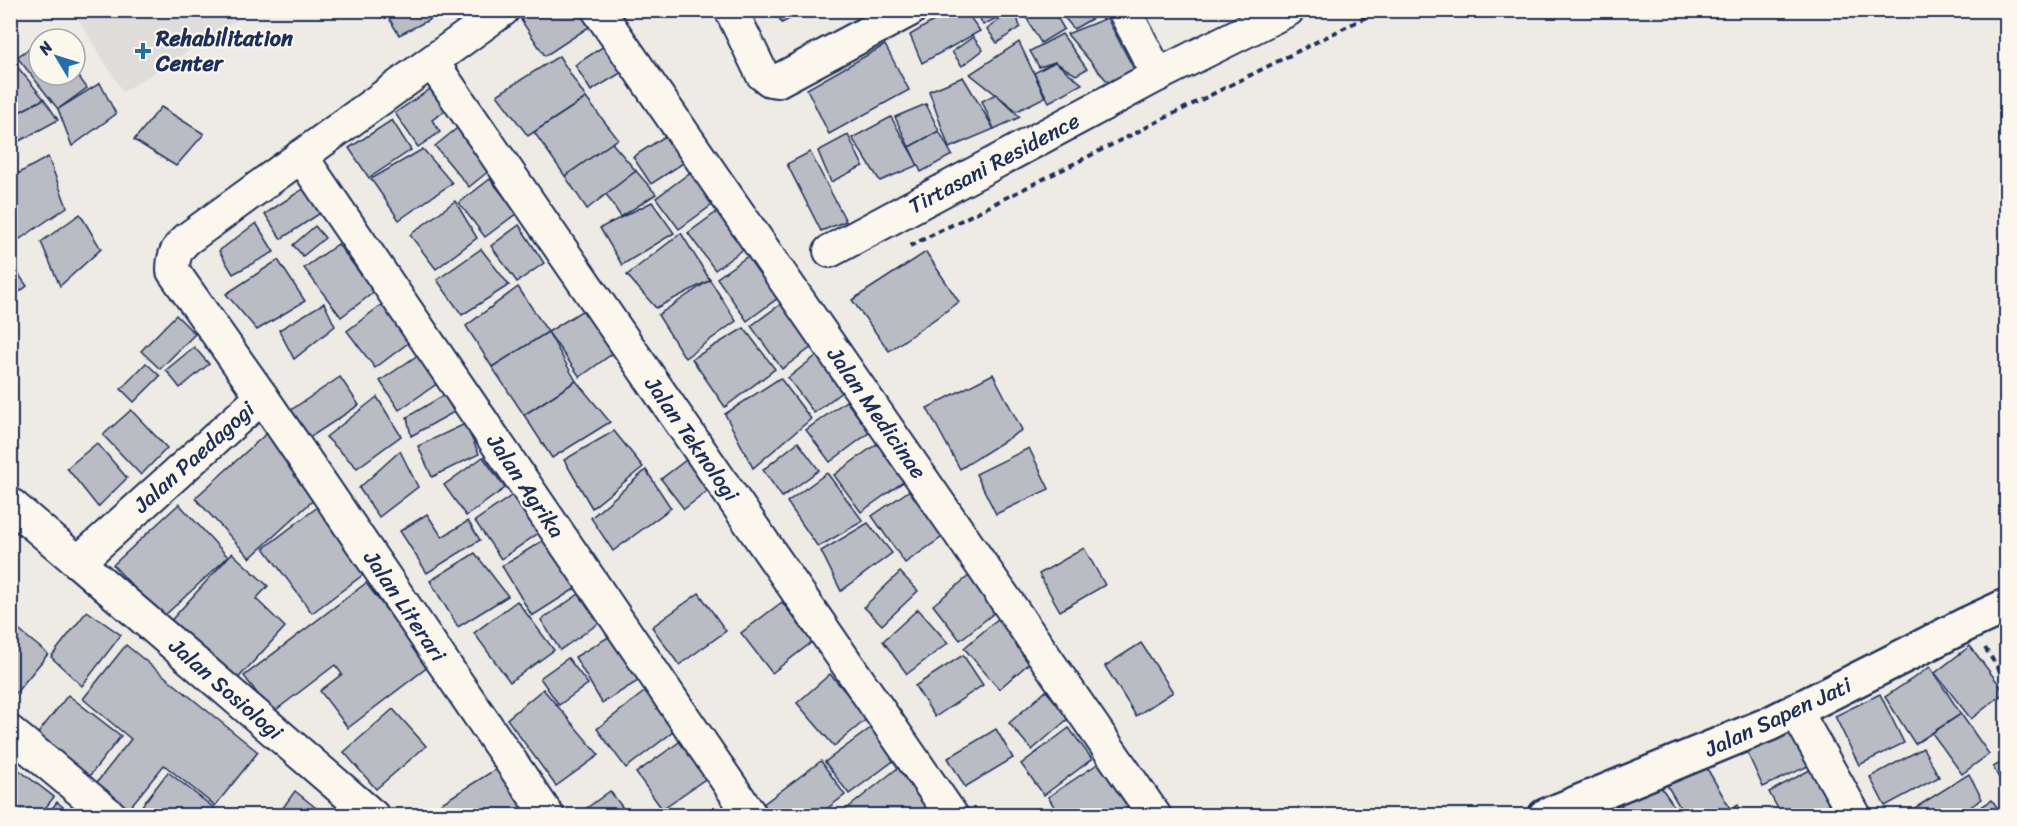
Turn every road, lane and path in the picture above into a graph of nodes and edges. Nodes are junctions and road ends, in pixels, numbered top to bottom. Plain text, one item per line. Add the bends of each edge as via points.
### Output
1 (503, 10) edge
2 (598, 10) edge
3 (731, 10) edge
4 (910, 10) edge
5 (1125, 10) edge
6 (1288, 10) edge
7 (1380, 10) edge
8 (432, 62) junction
9 (1158, 75) junction
10 (301, 156) junction
11 (905, 248) dead end
12 (830, 251) dead end
13 (262, 397) junction
14 (10, 504) edge
15 (78, 562) junction
16 (2007, 606) edge
17 (1796, 711) junction
18 (10, 732) edge
19 (111, 816) edge
20 (373, 816) edge
21 (548, 816) edge
22 (751, 816) edge
23 (952, 816) edge
24 (1155, 816) edge
25 (1545, 816) edge
26 (1855, 816) edge

1 - 8 street
2 - 24 street, Jalan Medicinae
3 - 4 street via 762,74 777,81
5 - 9 street
6 - 9 street, Tirtasani Residence
7 - 11 path
8 - 10 street
8 - 23 street, Jalan Teknologi
9 - 12 street, Tirtasani Residence
10 - 13 street, Jalan Paedagogi via 187,239 173,258 173,271
10 - 22 street, Jalan Agrika
13 - 15 street, Jalan Paedagogi
13 - 21 street, Jalan Literari
14 - 15 street
15 - 20 street, Jalan Sosiologi
16 - 17 street, Jalan Sapen Jati
17 - 25 street, Jalan Sapen Jati
17 - 26 street
18 - 19 street

